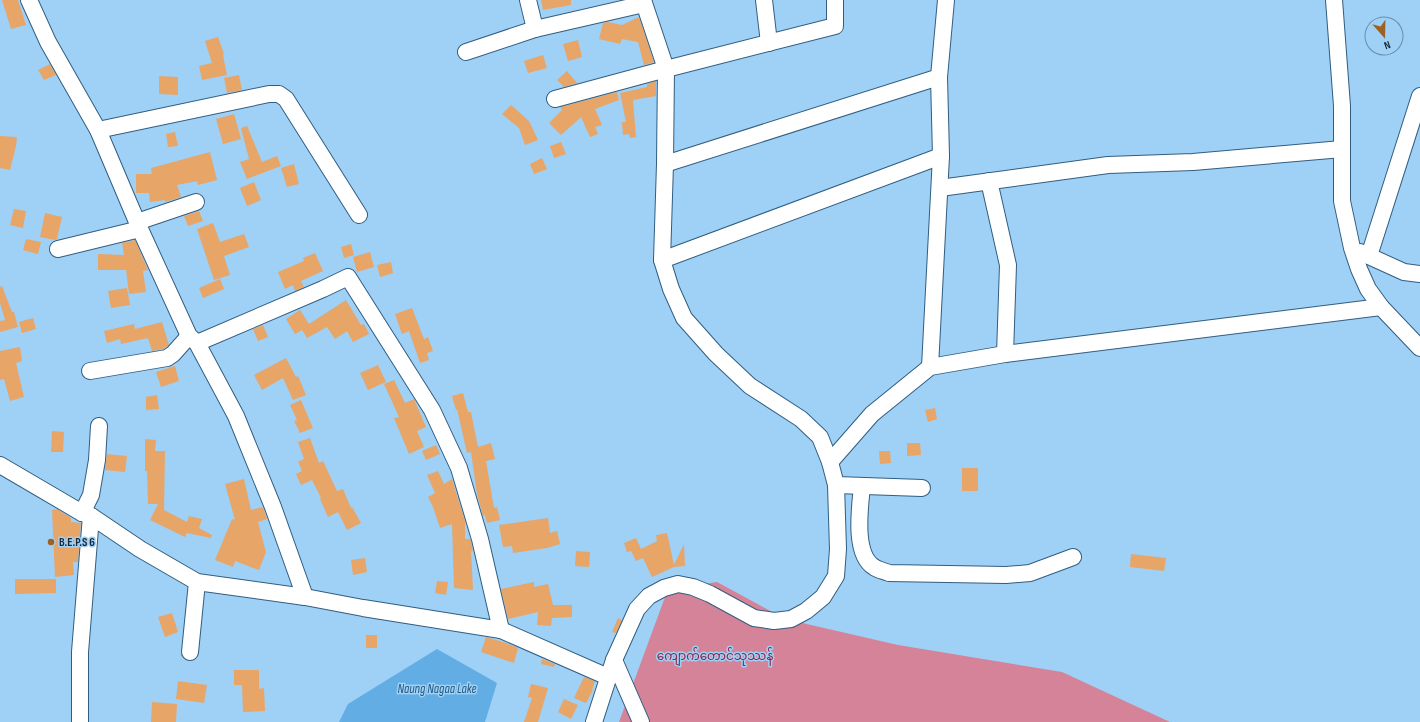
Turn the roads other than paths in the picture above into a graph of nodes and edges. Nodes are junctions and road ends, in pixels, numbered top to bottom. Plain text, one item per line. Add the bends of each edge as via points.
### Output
1 (29, 0) edge
2 (528, 0) edge
3 (764, 0) edge
4 (835, 0) edge
5 (946, 0) edge
6 (1334, 0) edge
7 (644, 2) edge
8 (535, 29) junction
9 (769, 43) junction
10 (466, 52) dead end
11 (666, 69) junction
12 (939, 78) junction
13 (1420, 96) edge
14 (555, 99) dead end
15 (98, 130) junction
16 (1342, 149) junction
17 (941, 156) junction
18 (665, 164) junction
19 (989, 181) junction
20 (940, 188) junction
21 (196, 202) dead end
22 (359, 215) dead end
23 (139, 225) junction
24 (1352, 248) junction
25 (58, 249) dead end
26 (1369, 256) junction
27 (662, 260) junction
28 (1420, 274) edge
29 (1381, 307) junction
30 (193, 339) junction
31 (1420, 348) edge
32 (1005, 354) junction
33 (930, 366) junction
34 (90, 371) dead end
35 (99, 426) dead end
36 (830, 462) junction
37 (0, 465) edge
38 (836, 485) junction
39 (862, 486) junction
40 (922, 488) dead end
41 (87, 514) junction
42 (1073, 557) dead end
43 (197, 582) junction
44 (305, 597) junction
45 (501, 630) junction
46 (190, 652) dead end
47 (614, 660) junction
48 (608, 677) junction
49 (80, 722) edge
50 (594, 722) edge
51 (641, 722) edge

1 - 15 street via 48,42
2 - 8 street
3 - 9 street
4 - 9 street via 835,26
5 - 12 street
6 - 16 street via 1342,106
7 - 8 street
7 - 11 street
8 - 10 street
9 - 11 street
11 - 14 street
11 - 18 street
12 - 17 street
12 - 18 street
13 - 26 street
15 - 22 street via 279,94 286,99
15 - 23 street
16 - 19 street via 1193,162 1108,165
16 - 24 street via 1342,201
17 - 20 street
17 - 27 street
18 - 27 street
19 - 20 street
19 - 32 street via 1008,266
20 - 33 street
21 - 23 street
23 - 25 street
23 - 30 street
24 - 26 street
24 - 29 street via 1368,289
26 - 28 street via 1404,272
27 - 36 street via 684,318 716,354 750,386 801,419 820,437
29 - 31 street
29 - 32 street
30 - 34 street via 167,358
30 - 44 street via 236,416 273,507
30 - 45 street via 348,277 432,410 460,468
32 - 33 street
33 - 36 street via 872,414
35 - 41 street via 97,460
36 - 38 street
37 - 41 street
38 - 39 street
38 - 47 street via 836,576 823,597 806,611 790,619 774,621 754,618 705,592 678,584 649,596 637,609
39 - 40 street
39 - 42 street via 859,534 865,556 873,567 889,573 1030,573
41 - 43 street
41 - 49 street via 80,652
43 - 44 street
43 - 46 street
44 - 45 street
45 - 48 street
47 - 48 street
47 - 51 street
48 - 50 street

